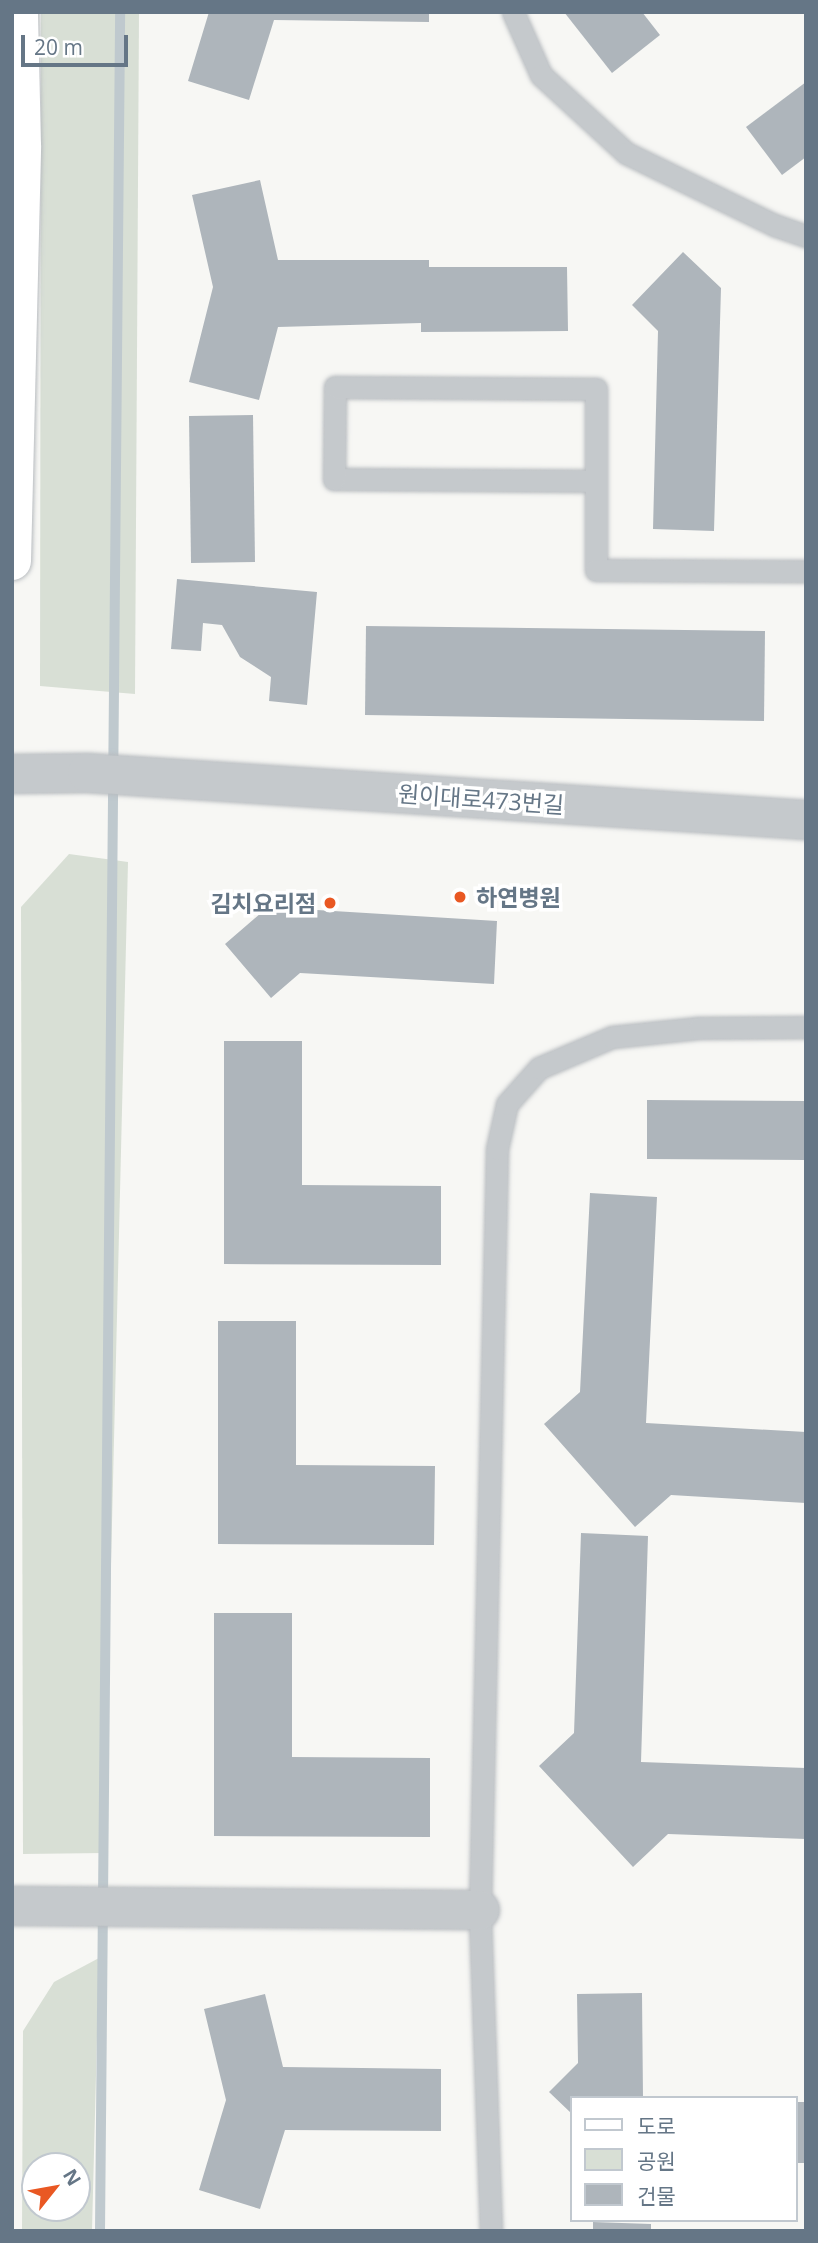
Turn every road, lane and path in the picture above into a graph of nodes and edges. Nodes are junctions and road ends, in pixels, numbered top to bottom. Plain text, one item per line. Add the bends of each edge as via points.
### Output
1 (19, 12) edge
2 (513, 12) edge
3 (806, 236) edge
4 (595, 481) junction
5 (12, 561) edge
6 (806, 571) edge
7 (12, 774) edge
8 (806, 820) edge
9 (806, 1027) edge
10 (12, 1906) edge
11 (480, 1910) junction
12 (491, 2231) edge

1 - 5 main road via 22,146
2 - 3 lane via 541,75 626,153
4 - 4 lane via 596,388 335,387 334,479
4 - 6 lane via 596,570
7 - 8 street, 원이대로473번길 via 87,772
9 - 11 lane via 699,1028 612,1037 538,1068 507,1104 497,1149
10 - 11 street
11 - 12 lane

